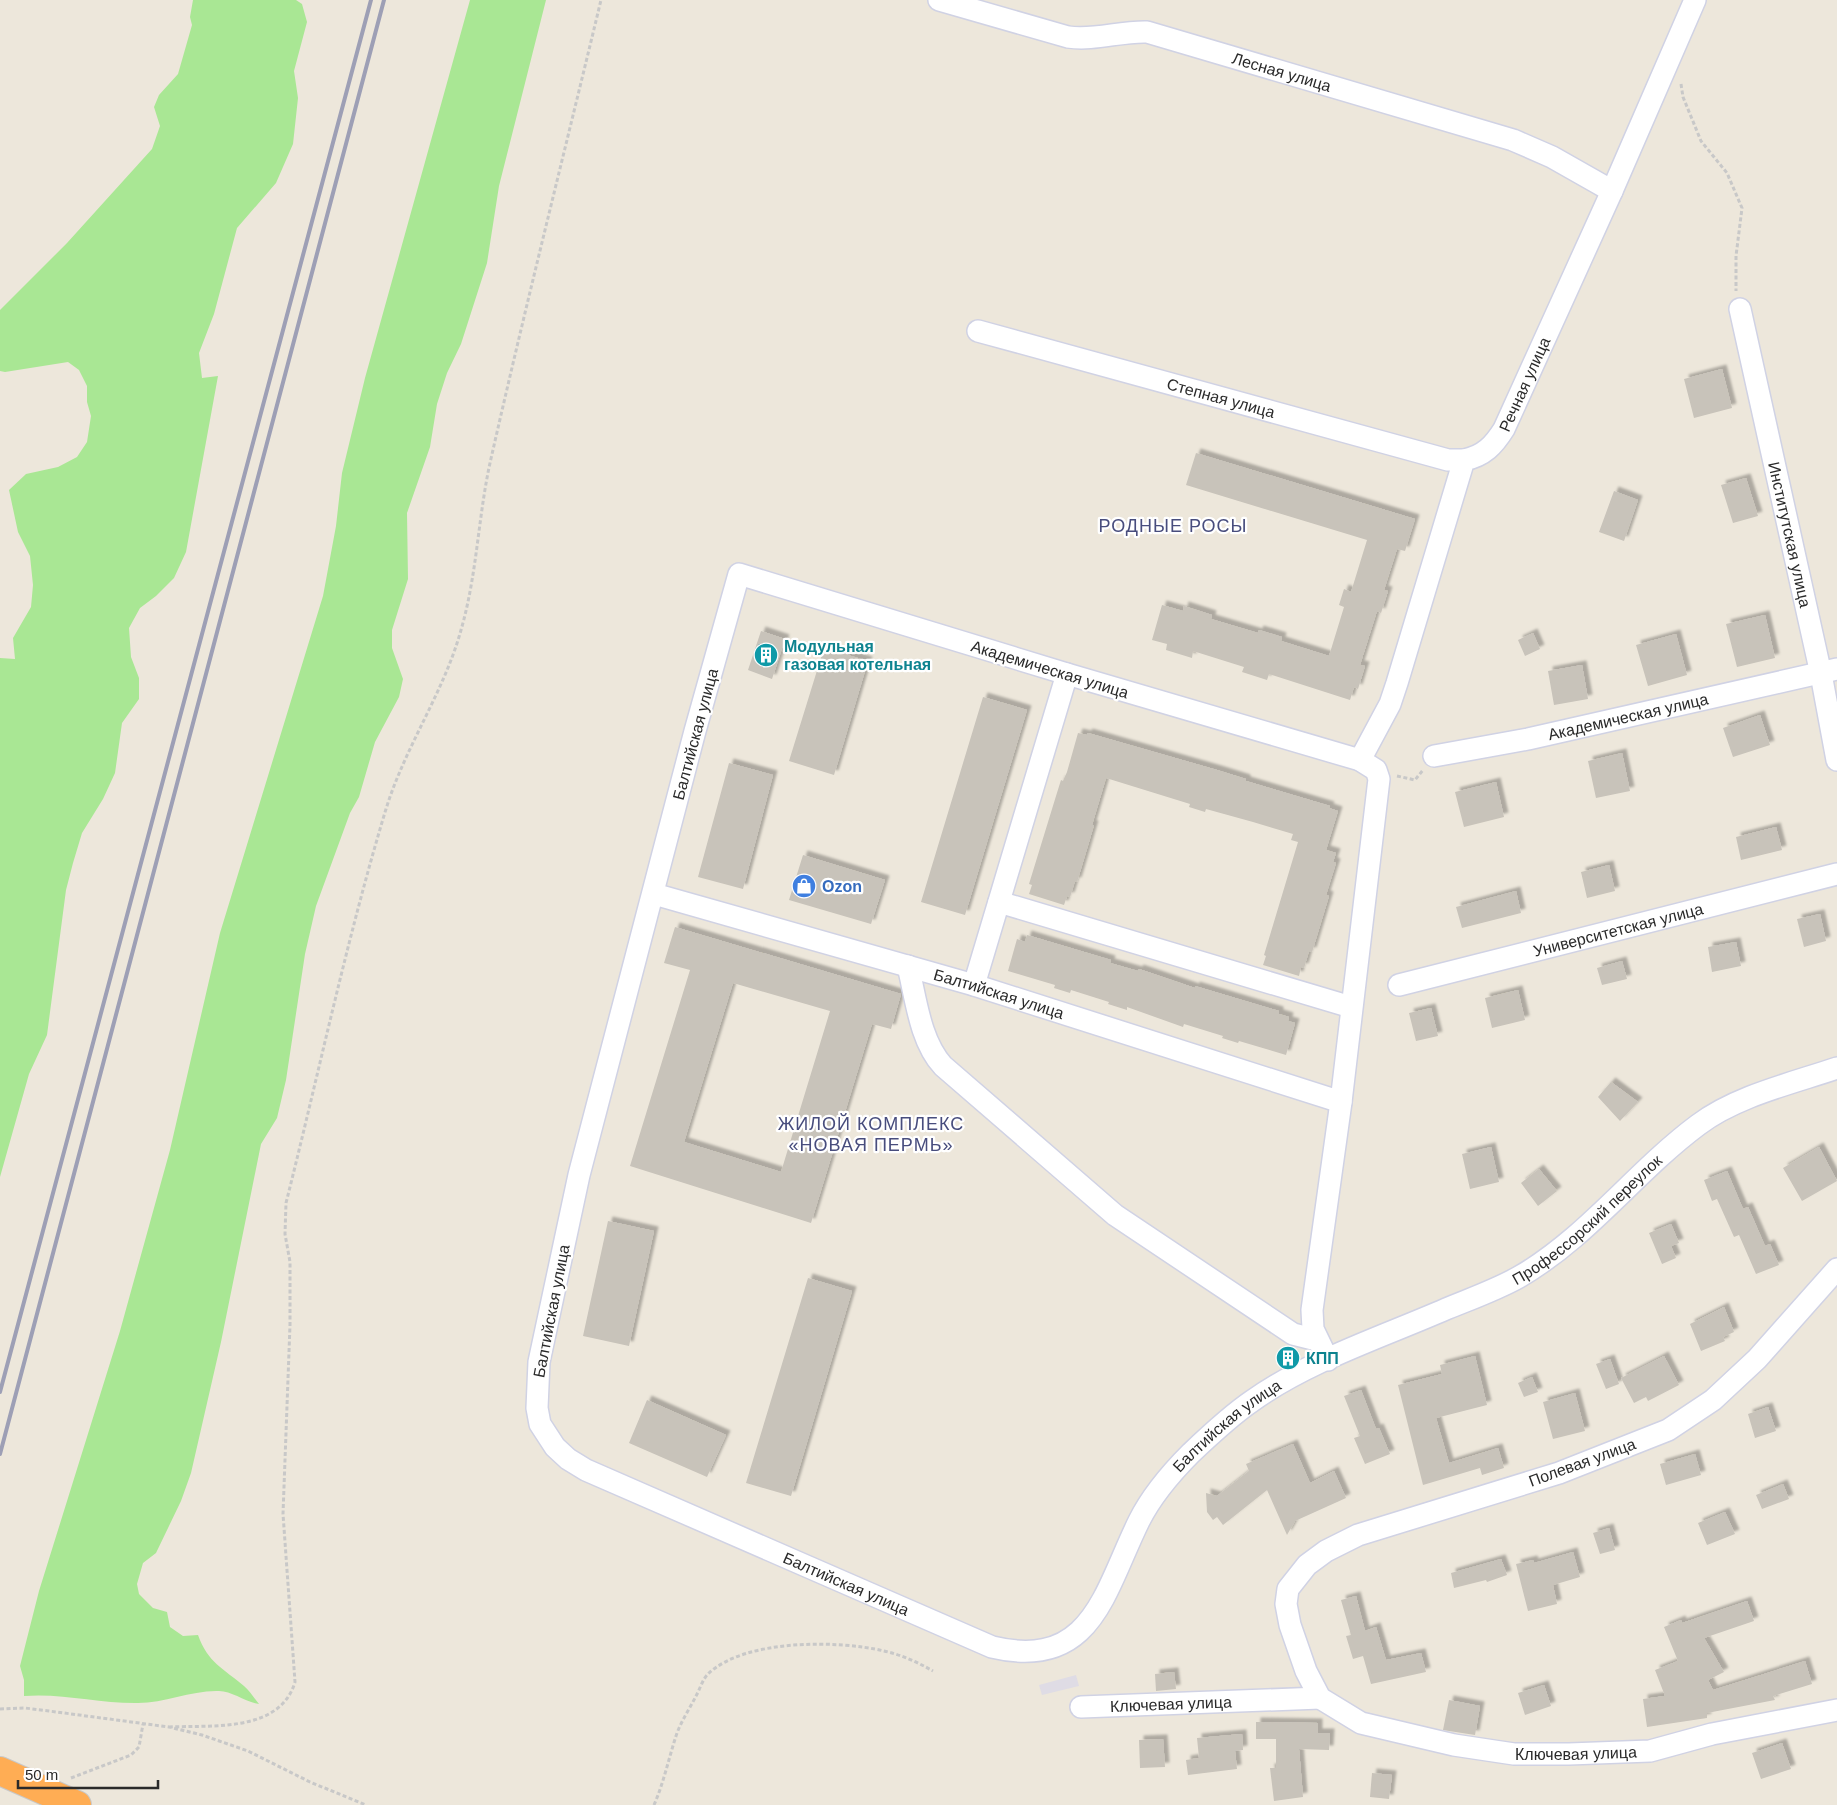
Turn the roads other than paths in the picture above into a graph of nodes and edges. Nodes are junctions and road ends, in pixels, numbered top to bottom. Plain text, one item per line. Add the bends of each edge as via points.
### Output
1 (939, 0) edge
2 (1695, 0) edge
3 (1612, 191) junction
4 (1740, 309) road end
5 (978, 331) dead end
6 (1464, 460) junction
7 (740, 574) joint
8 (1829, 671) edge
9 (1067, 674) junction
10 (1434, 756) road end
11 (1837, 760) edge
12 (1368, 765) junction
13 (1837, 874) edge
14 (654, 894) junction
15 (999, 902) junction
16 (908, 966) junction
17 (974, 985) junction
18 (1399, 985) dead end
19 (1351, 1007) junction
20 (1837, 1068) edge
21 (1341, 1102) junction
22 (1837, 1269) edge
23 (1317, 1340) junction
24 (1328, 1360) junction
25 (1288, 1589) joint
26 (1320, 1698) junction
27 (1082, 1707) dead end
28 (1837, 1710) edge
29 (7, 1774) edge
30 (76, 1805) edge

1 - 3 street, Лесная улица via 1080,39 1121,32 1147,32 1514,140
2 - 3 street, Речная улица
3 - 6 street, Речная улица via 1504,429 1487,450 1475,458
4 - 8 street, Институтская улица
5 - 6 street, Степная улица via 1448,460
6 - 12 street via 1398,683
7 - 9 street, Академическая улица
7 - 14 street, Балтийская улица via 695,731
8 - 10 street, Академическая улица via 1528,739
8 - 11 street, Институтская улица
9 - 12 street, Академическая улица
9 - 15 street
12 - 19 street via 1379,779
13 - 18 street, Университетская улица
14 - 16 street, Балтийская улица
14 - 24 street, Балтийская улица via 579,1176 538,1362 536,1408 540,1424 555,1448 568,1459 586,1470 992,1647 1029,1653 1059,1646 1086,1626 1104,1597 1153,1497 1191,1453 1253,1400
15 - 17 street
15 - 19 street
16 - 17 street, Балтийская улица
16 - 23 street via 926,1038 934,1056 944,1066 1115,1215 1293,1334
17 - 21 street, Балтийская улица
19 - 21 street
20 - 24 street, Профессорский переулок via 1746,1099 1701,1122 1553,1256 1517,1279
21 - 23 street via 1312,1310
22 - 25 street, Полевая улица via 1751,1365 1713,1400 1668,1430 1559,1473 1358,1536 1315,1557
23 - 24 street
25 - 26 street, Ключевая улица via 1286,1604 1290,1625 1309,1678
26 - 27 street, Ключевая улица
26 - 28 street, Ключевая улица via 1361,1723 1454,1745 1514,1754 1650,1752 1712,1734
29 - 30 highway

